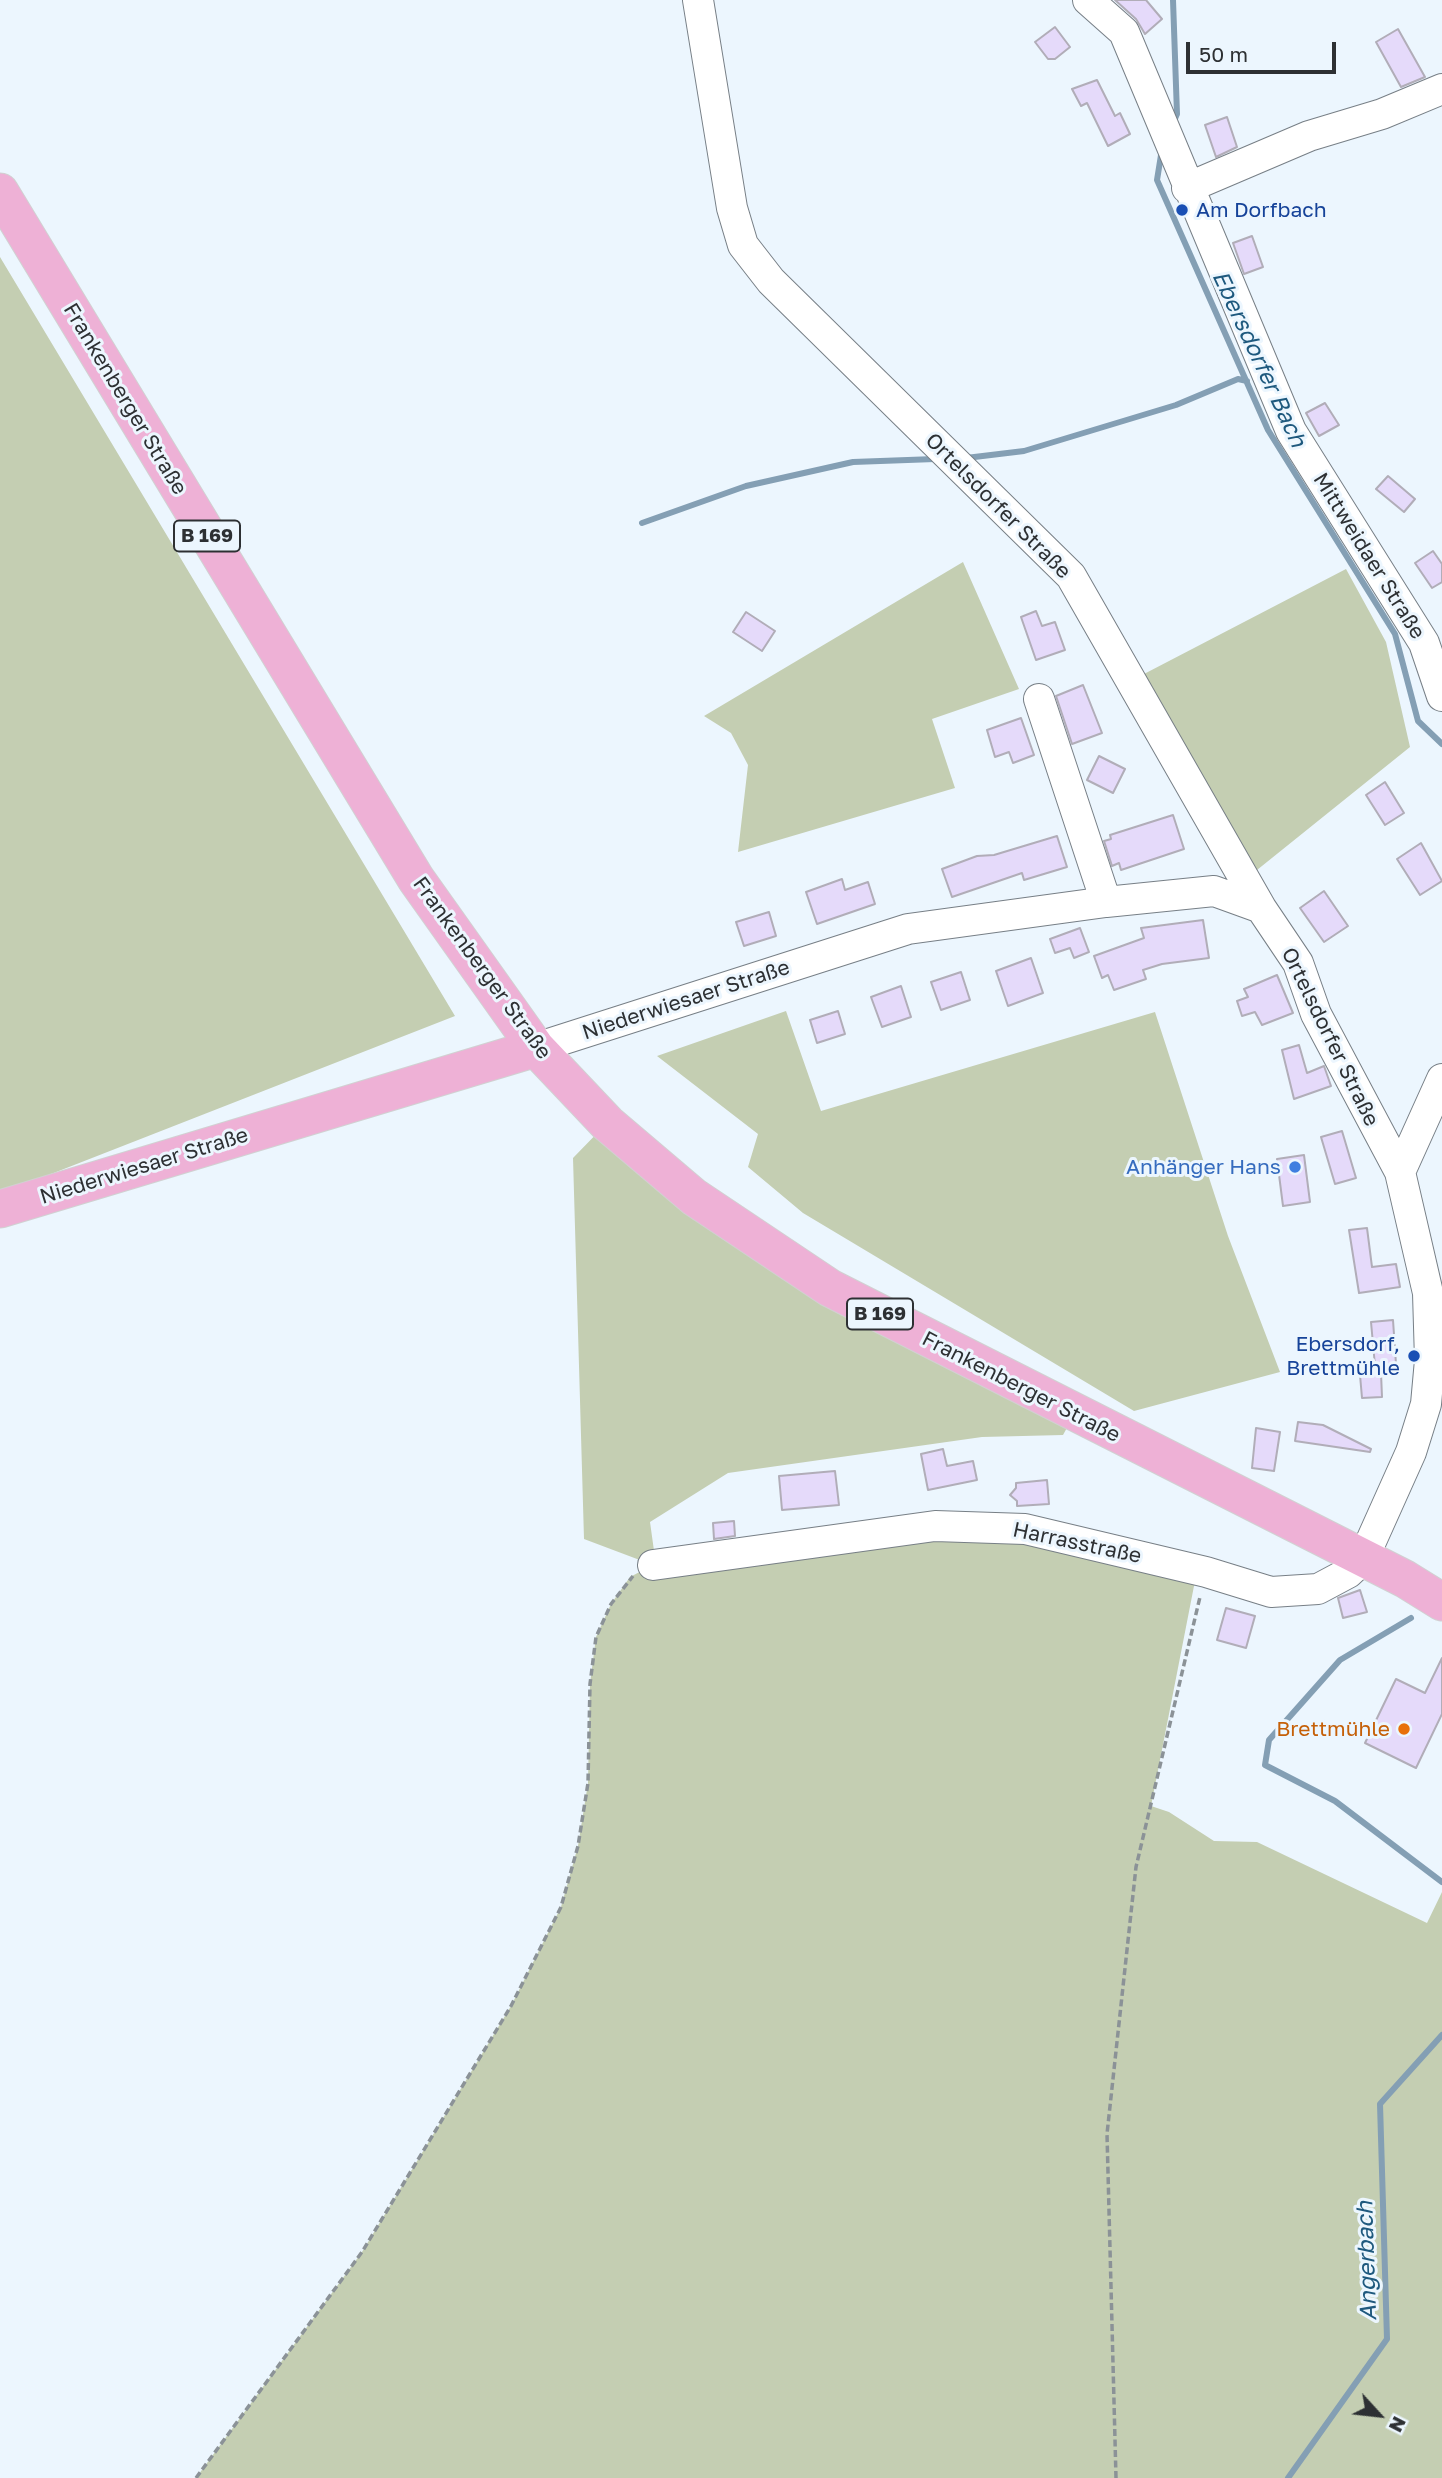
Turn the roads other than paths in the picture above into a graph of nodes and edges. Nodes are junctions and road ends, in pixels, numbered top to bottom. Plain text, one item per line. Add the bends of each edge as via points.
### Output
1 (698, 0) edge
2 (1088, 0) edge
3 (1442, 89) edge
4 (1187, 188) junction
5 (0, 192) edge
6 (1442, 696) edge
7 (1039, 699) dead end
8 (1106, 902) junction
9 (1261, 908) junction
10 (536, 1048) junction
11 (1442, 1079) edge
12 (1400, 1172) junction
13 (0, 1209) edge
14 (1363, 1559) junction
15 (653, 1565) road end
16 (1442, 1602) edge

1 - 9 street, Ortelsdorfer Straße via 732,208 743,245 771,281 1071,576
2 - 4 street, Mittweidaer Straße via 1124,32
3 - 4 street via 1382,114 1309,136
4 - 6 street, Mittweidaer Straße via 1291,431 1424,643
5 - 10 main road, Frankenberger Straße / B 169 via 416,879
7 - 8 street
8 - 9 street, Niederwiesaer Straße via 1214,891
8 - 10 street, Niederwiesaer Straße via 908,929
9 - 12 street, Ortelsdorfer Straße via 1297,963 1316,1014
10 - 13 main road, Niederwiesaer Straße
10 - 14 main road, Frankenberger Straße / B 169 via 607,1124 685,1189 830,1288
11 - 12 street
12 - 14 street via 1428,1293 1427,1393 1411,1452
14 - 15 street, Harrasstraße via 1318,1589 1271,1591 1025,1529 935,1526
14 - 16 main road, Frankenberger Straße / B 169

